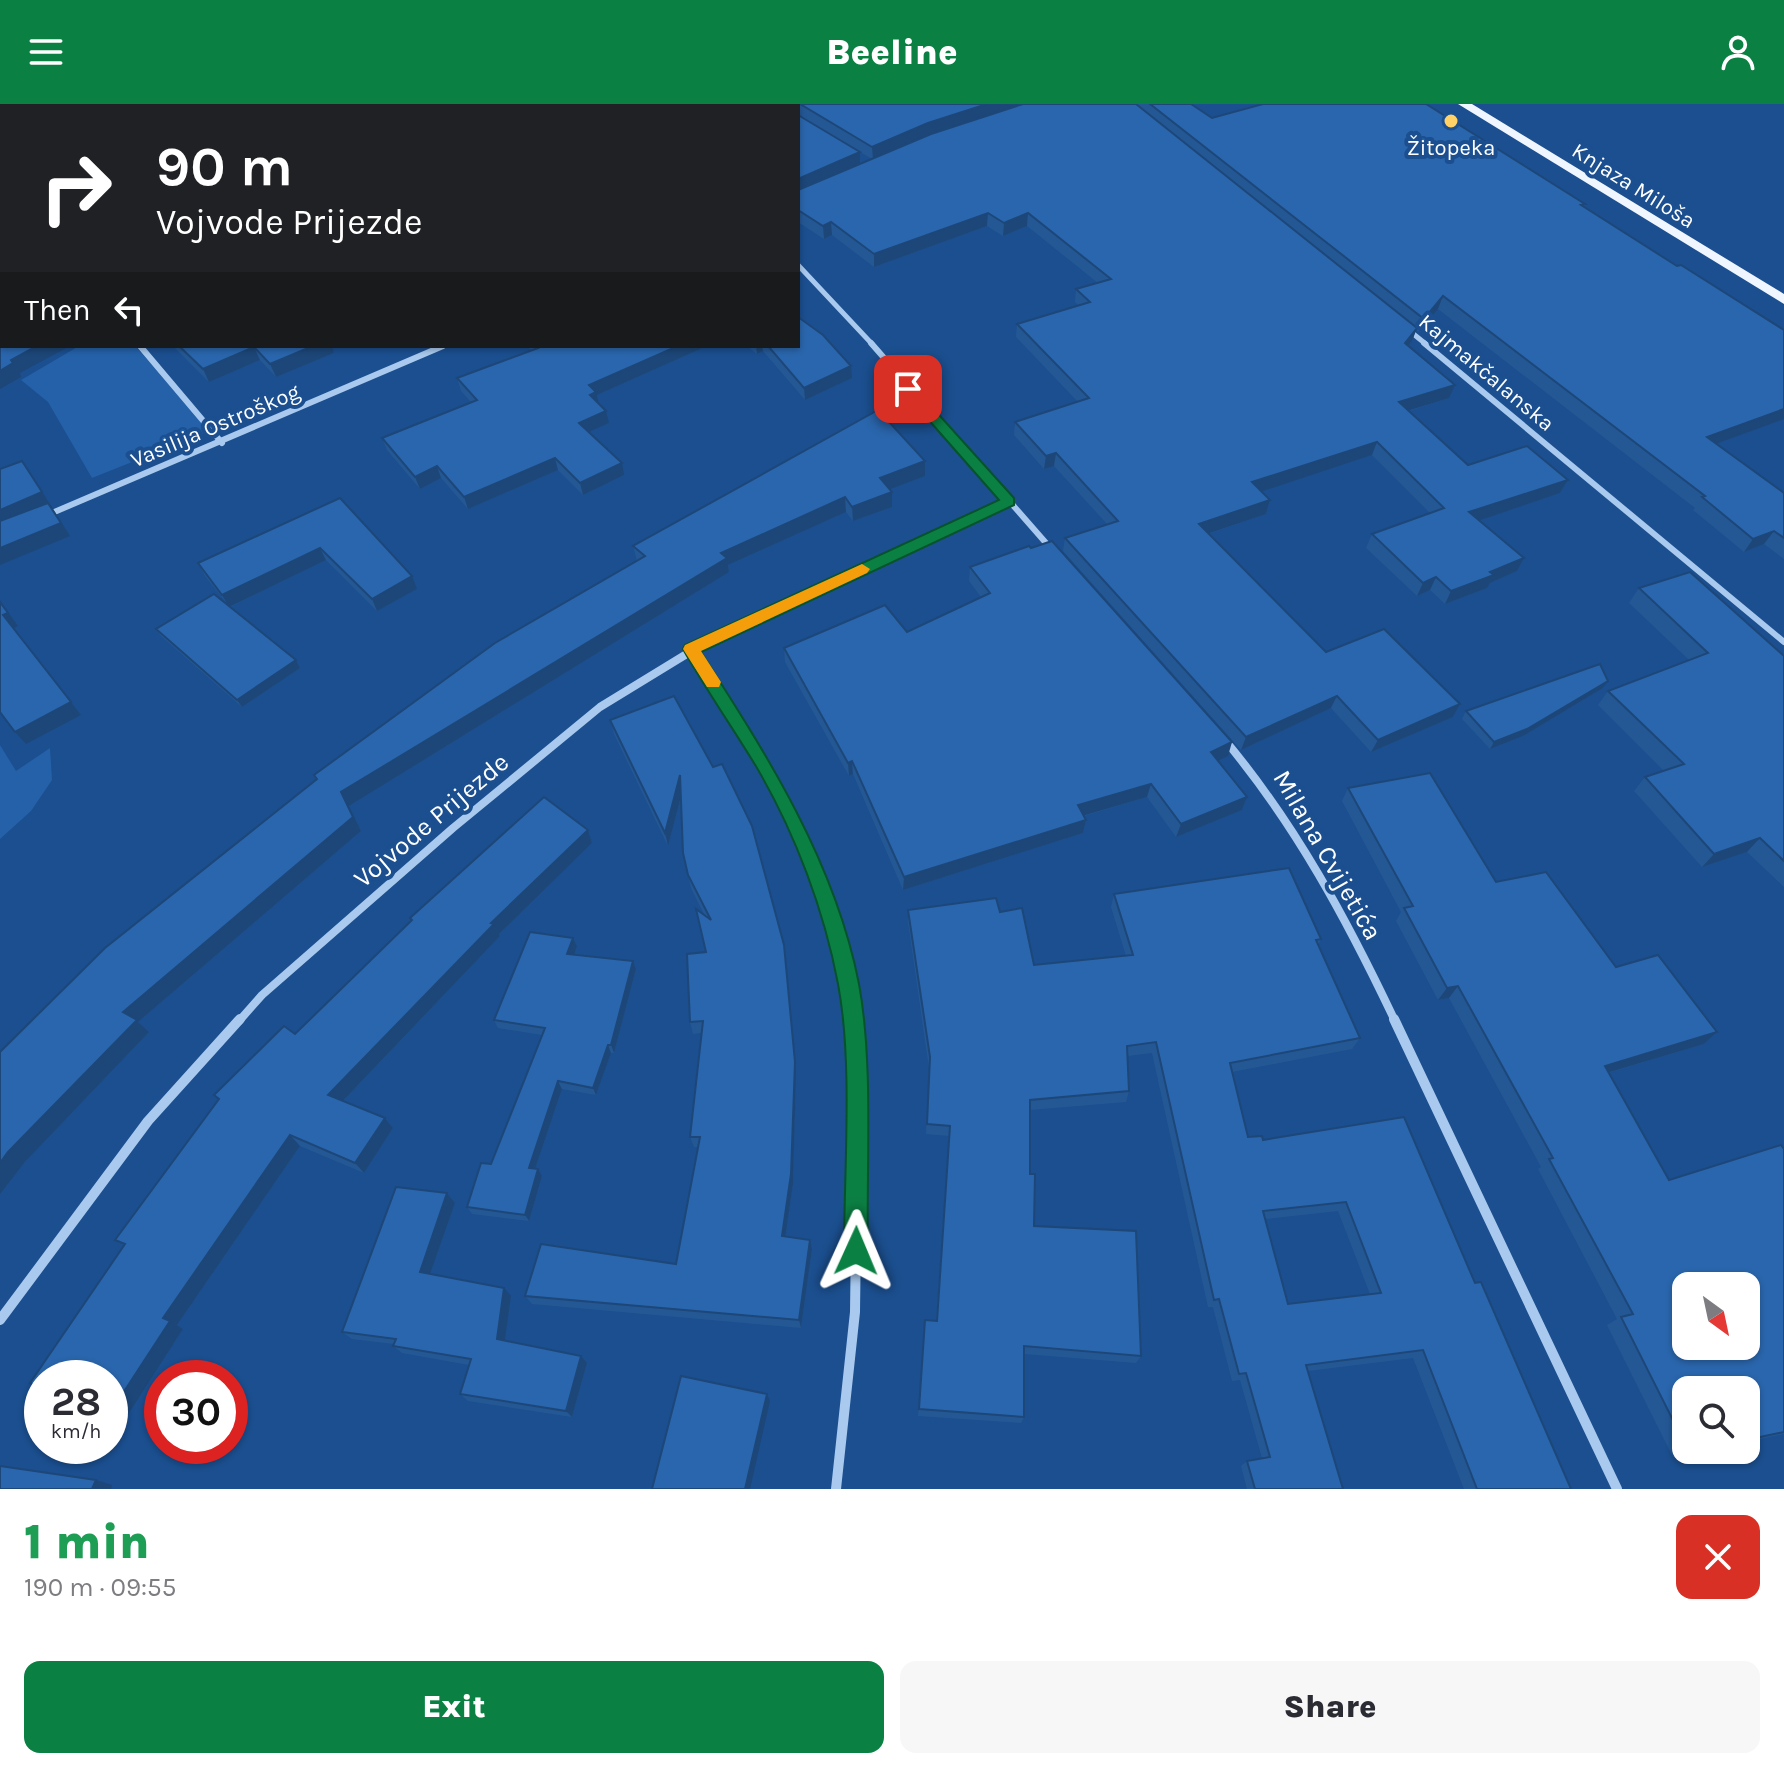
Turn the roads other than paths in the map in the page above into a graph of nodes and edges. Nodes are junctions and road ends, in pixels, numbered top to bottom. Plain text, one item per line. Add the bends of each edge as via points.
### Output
1 (1464, 104) edge
2 (800, 267) edge
3 (1784, 300) edge
4 (1403, 326) edge
5 (142, 348) edge
6 (438, 348) edge
7 (222, 443) junction
8 (1008, 502) junction
9 (36, 520) edge
10 (1060, 558) edge
11 (1784, 642) edge
12 (691, 649) junction
13 (1214, 728) edge
14 (0, 1320) edge
15 (836, 1489) edge
16 (1617, 1489) edge

1 - 3 main road, Knjaza Miloša
2 - 8 street
4 - 11 street, Kajmakčalanska
5 - 7 street
6 - 7 street, Vasilija Ostroškog
7 - 9 street, Vasilija Ostroškog
8 - 10 street
8 - 12 street, Vojvode Prijezde
12 - 14 street, Vojvode Prijezde via 600,707 262,995 148,1121
12 - 15 street via 765,766 805,845 849,985 857,1161 855,1312
13 - 16 street, Milana Cvijetića via 1260,781 1326,885

